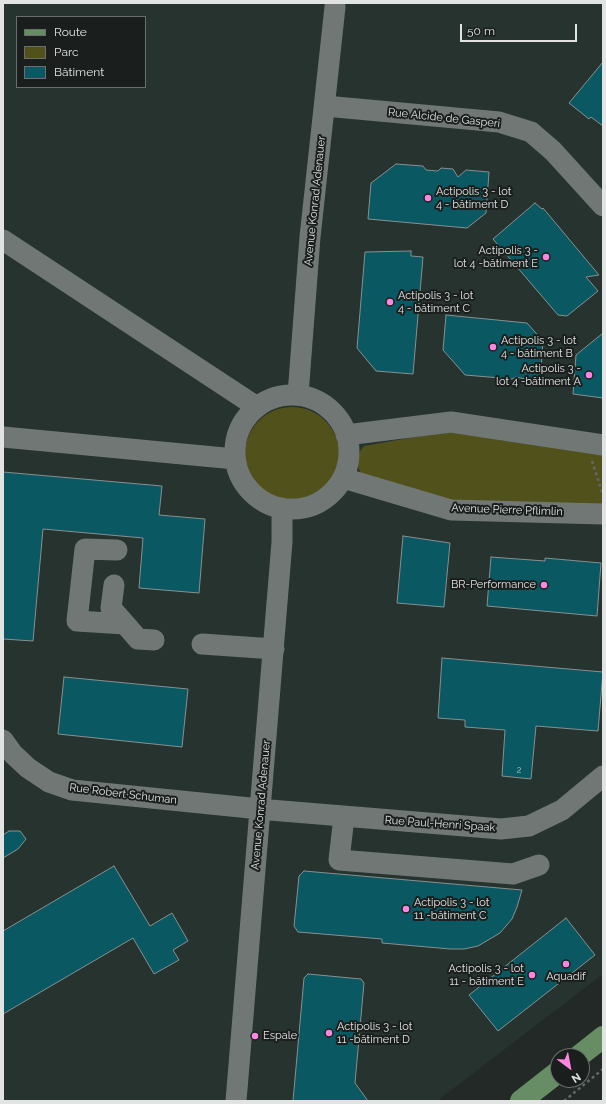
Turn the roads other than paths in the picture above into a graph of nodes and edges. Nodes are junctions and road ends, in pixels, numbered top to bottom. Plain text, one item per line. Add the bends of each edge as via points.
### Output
1 (335, 7) dead end
2 (325, 106) junction
3 (603, 206) edge
4 (3, 240) edge
5 (298, 396) junction
6 (257, 407) junction
7 (346, 435) junction
8 (3, 437) edge
9 (597, 444) edge
10 (235, 459) junction
11 (343, 478) junction
12 (282, 508) junction
13 (603, 514) edge
14 (117, 550) dead end
15 (114, 585) dead end
16 (125, 624) junction
17 (154, 640) dead end
18 (202, 644) dead end
19 (274, 649) junction
20 (3, 740) edge
21 (603, 776) edge
22 (261, 810) junction
23 (344, 817) junction
24 (540, 865) dead end
25 (603, 1037) edge
26 (589, 1048) edge
27 (550, 1078) edge
28 (236, 1101) edge
29 (521, 1101) edge

1 - 2 street, Avenue Konrad Adenauer
2 - 3 street, Rue Alcide de Gasperi via 499,122 531,132 553,151
2 - 5 street, Avenue Konrad Adenauer via 310,237
4 - 6 street
5 - 6 street via 284,396
5 - 7 street via 314,400 328,408 339,420
6 - 10 street via 241,428 236,440
7 - 9 street via 451,422
7 - 11 street via 349,449 348,464
8 - 10 street
10 - 12 street via 240,476 250,491 265,502
11 - 12 street via 332,492 318,503 300,509
11 - 13 street, Avenue Pierre Pflimlin via 451,510
12 - 19 street, Avenue Konrad Adenauer
14 - 16 street via 85,549 77,621
15 - 16 street via 111,608
16 - 17 street via 138,639
18 - 19 street
19 - 22 street, Avenue Konrad Adenauer
20 - 22 street, Rue Robert Schuman via 28,768 49,782 72,790
21 - 23 street, Rue Paul-Henri Spaak via 562,810 529,826 501,829
22 - 23 street, Rue Paul-Henri Spaak
22 - 28 street, Avenue Konrad Adenauer
23 - 24 street via 339,860 513,874
25 - 26 main road
27 - 29 main road

